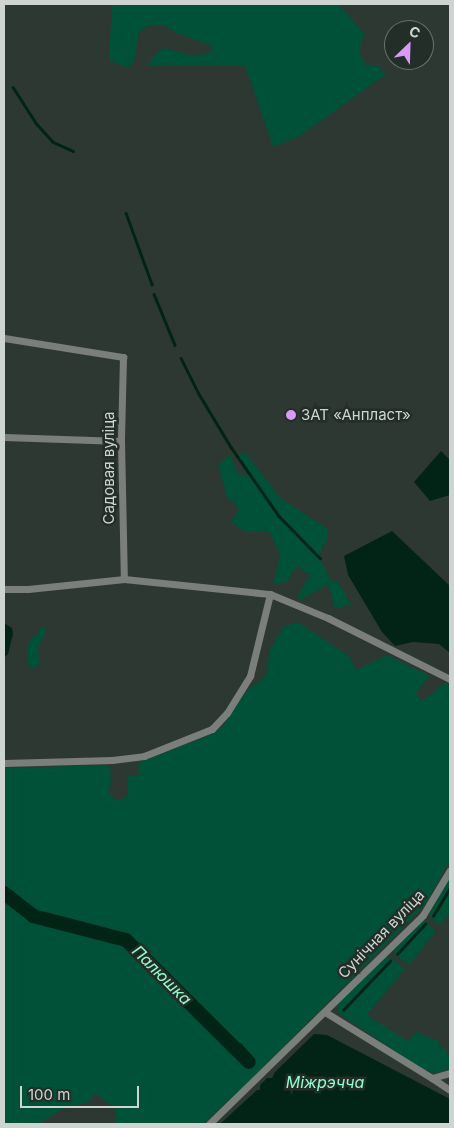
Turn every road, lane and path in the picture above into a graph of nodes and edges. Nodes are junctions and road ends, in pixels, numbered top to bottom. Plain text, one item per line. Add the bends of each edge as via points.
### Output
1 (4, 338) edge
2 (4, 437) edge
3 (121, 440) junction
4 (124, 579) junction
5 (4, 589) edge
6 (270, 594) junction
7 (450, 679) edge
8 (4, 763) edge
9 (450, 870) edge
10 (325, 1012) junction
11 (450, 1073) edge
12 (432, 1078) junction
13 (450, 1090) edge
14 (209, 1124) edge

1 - 3 street, Садовая вуліца via 123,356
2 - 3 street
3 - 4 street, Садовая вуліца
4 - 5 street
4 - 6 street
6 - 7 street via 328,618
6 - 8 street via 250,676 212,730 144,756
9 - 10 street, Сунічная вуліца via 423,915
10 - 12 street
10 - 14 street, Сунічная вуліца
11 - 12 street
12 - 13 street

